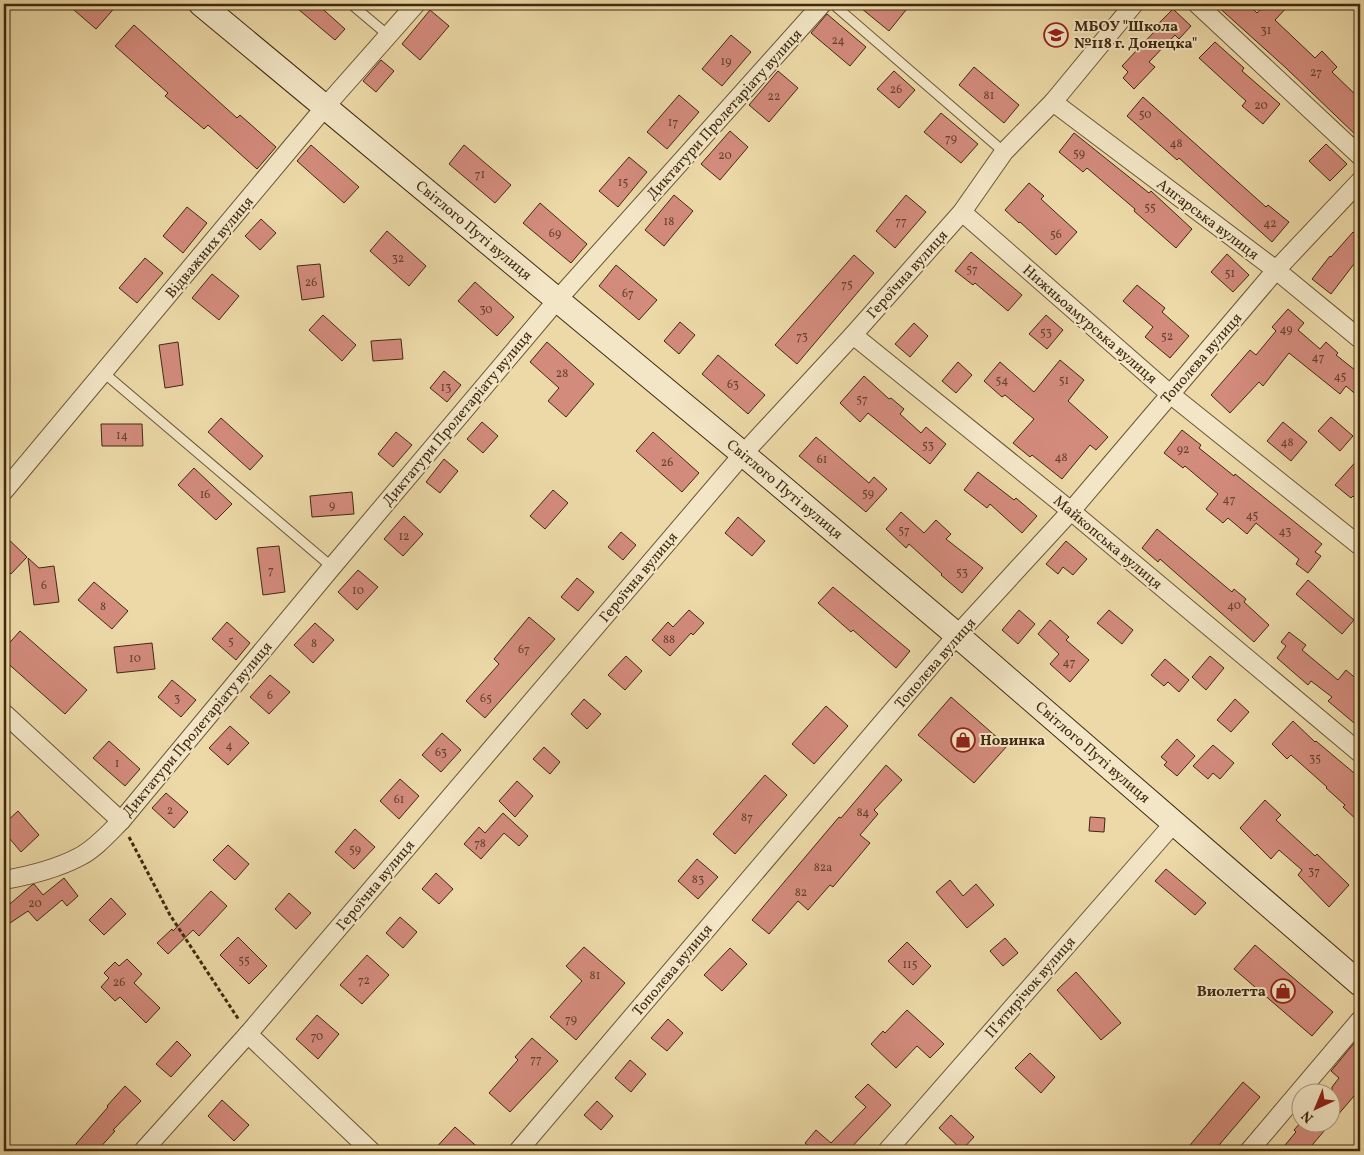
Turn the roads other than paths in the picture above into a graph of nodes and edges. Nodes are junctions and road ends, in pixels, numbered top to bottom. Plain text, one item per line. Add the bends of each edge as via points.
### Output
1 (201, 4) edge
2 (351, 4) edge
3 (416, 4) edge
4 (822, 4) edge
5 (833, 4) edge
6 (1134, 4) edge
7 (1197, 4) edge
8 (389, 36) junction
9 (1053, 102) junction
10 (325, 107) junction
11 (1004, 152) junction
12 (1360, 156) edge
13 (1360, 181) edge
14 (962, 212) junction
15 (1276, 270) junction
16 (558, 300) junction
17 (853, 335) junction
18 (1360, 339) edge
19 (104, 374) junction
20 (1170, 394) junction
21 (743, 454) junction
22 (4, 491) edge
23 (1072, 511) junction
24 (1360, 546) edge
25 (332, 567) junction
26 (957, 636) junction
27 (4, 713) edge
28 (1360, 753) edge
29 (121, 821) junction
30 (1174, 823) junction
31 (4, 880) edge
32 (1360, 984) edge
33 (1360, 1020) edge
34 (248, 1034) junction
35 (143, 1151) edge
36 (371, 1151) edge
37 (518, 1151) edge
38 (887, 1151) edge
39 (1249, 1151) edge

1 - 10 main road, Світлого Путі вулиця
2 - 8 lane
3 - 8 street, Відважних вулиця
4 - 16 street, Диктатури Пролетаріату вулиця
5 - 11 lane
6 - 9 street, Героїчна вулиця
7 - 12 street
8 - 10 street, Відважних вулиця
9 - 11 street, Героїчна вулиця
9 - 15 street, Ангарська вулиця
10 - 16 main road, Світлого Путі вулиця
10 - 19 street, Відважних вулиця
11 - 14 street, Героїчна вулиця
13 - 15 street, Тополєва вулиця
14 - 17 street, Героїчна вулиця
14 - 20 street, Нижньоамурська вулиця
15 - 18 street, Ангарська вулиця
15 - 20 street, Тополєва вулиця
16 - 21 main road, Світлого Путі вулиця
16 - 25 street, Диктатури Пролетаріату вулиця
17 - 21 street, Героїчна вулиця
17 - 23 street, Майкопська вулиця
19 - 22 street, Відважних вулиця
19 - 25 lane
20 - 23 street, Тополєва вулиця
20 - 24 street, Нижньоамурська вулиця
21 - 26 main road, Світлого Путі вулиця
21 - 34 street, Героїчна вулиця
23 - 26 street, Тополєва вулиця
23 - 28 street, Майкопська вулиця
25 - 29 street, Диктатури Пролетаріату вулиця
26 - 30 main road, Світлого Путі вулиця
26 - 37 street, Тополєва вулиця
27 - 29 street
29 - 31 street, Диктатури Пролетаріату вулиця via 80,857 26,876
30 - 32 main road, Світлого Путі вулиця
30 - 38 street, П’ятирічок вулиця
33 - 39 street
34 - 35 street, Героїчна вулиця
34 - 36 street

